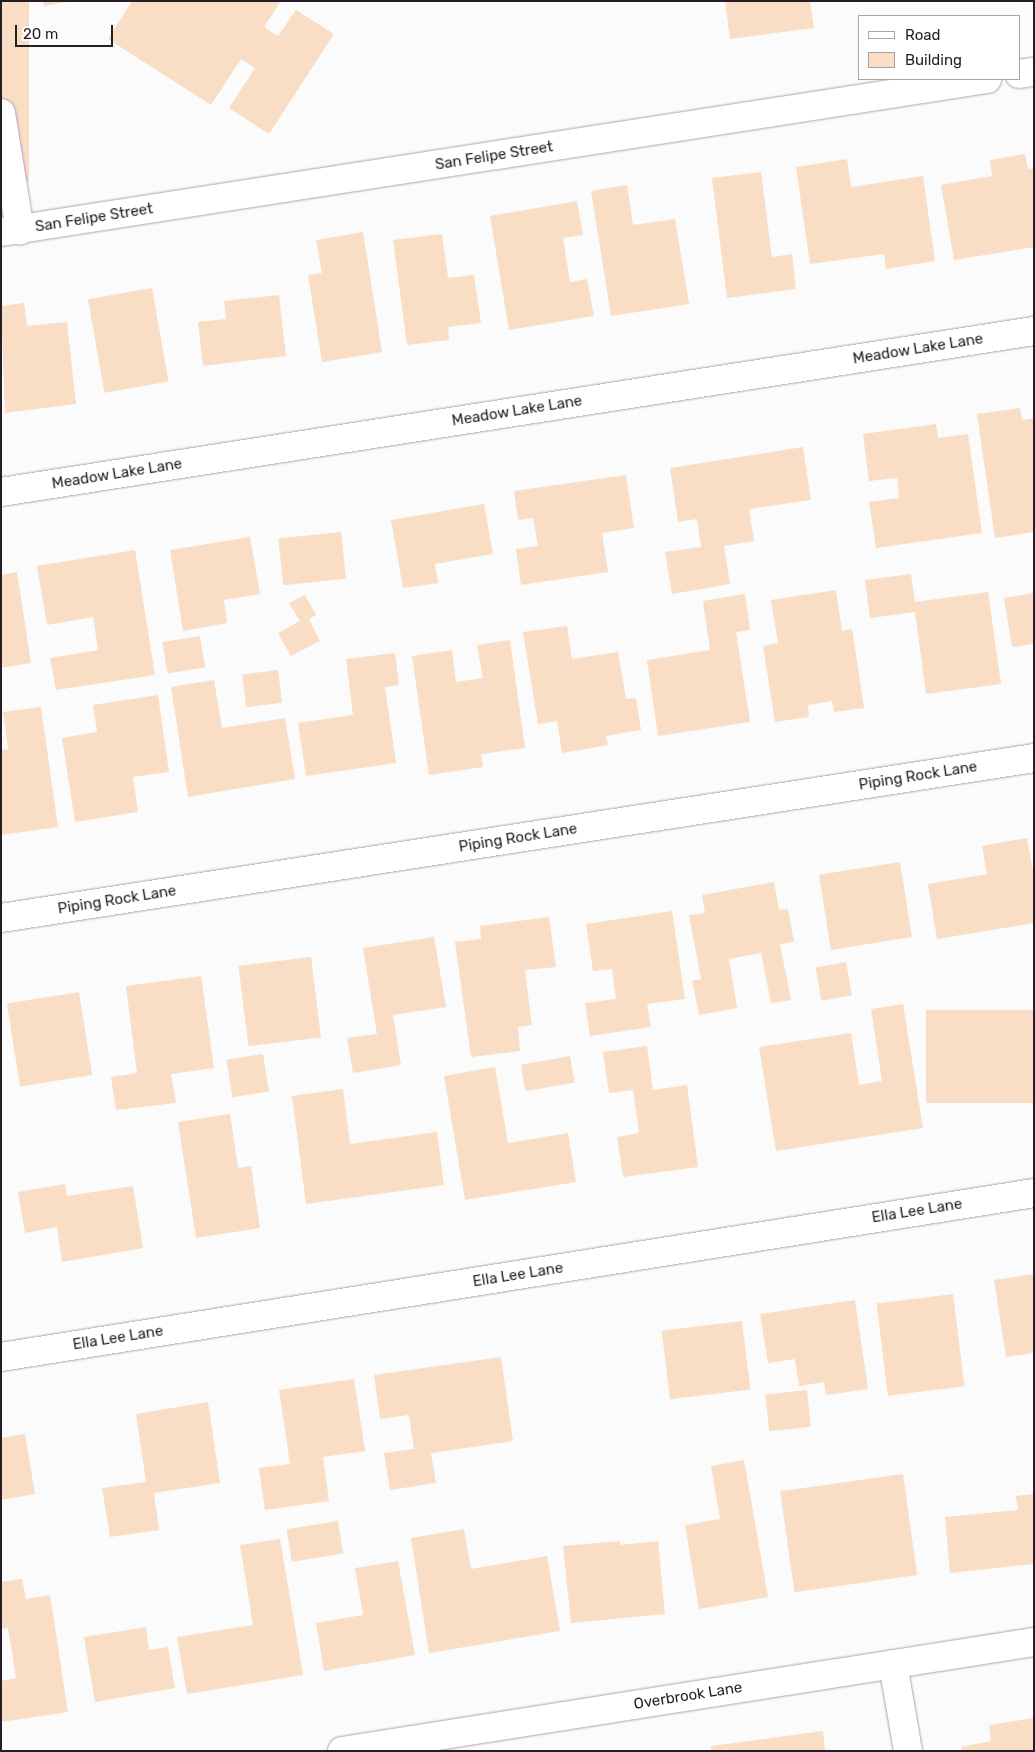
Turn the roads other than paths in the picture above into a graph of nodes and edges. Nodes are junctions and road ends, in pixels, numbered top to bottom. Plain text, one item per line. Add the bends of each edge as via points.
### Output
1 (1034, 72) edge
2 (1020, 74) edge
3 (981, 80) edge
4 (1, 113) edge
5 (10, 231) edge
6 (1034, 331) edge
7 (1, 492) edge
8 (1034, 758) edge
9 (1, 918) edge
10 (1034, 1193) edge
11 (1, 1357) edge
12 (1034, 1642) edge
13 (893, 1664) junction
14 (478, 1740) edge
15 (342, 1751) edge
16 (908, 1751) edge

1 - 2 street
3 - 5 street, San Felipe Street
4 - 5 street
6 - 7 street, Meadow Lake Lane
8 - 9 street, Piping Rock Lane
10 - 11 street, Ella Lee Lane
12 - 13 street, Overbrook Lane
13 - 14 street, Overbrook Lane
13 - 16 street
14 - 15 street, Overbrook Lane

